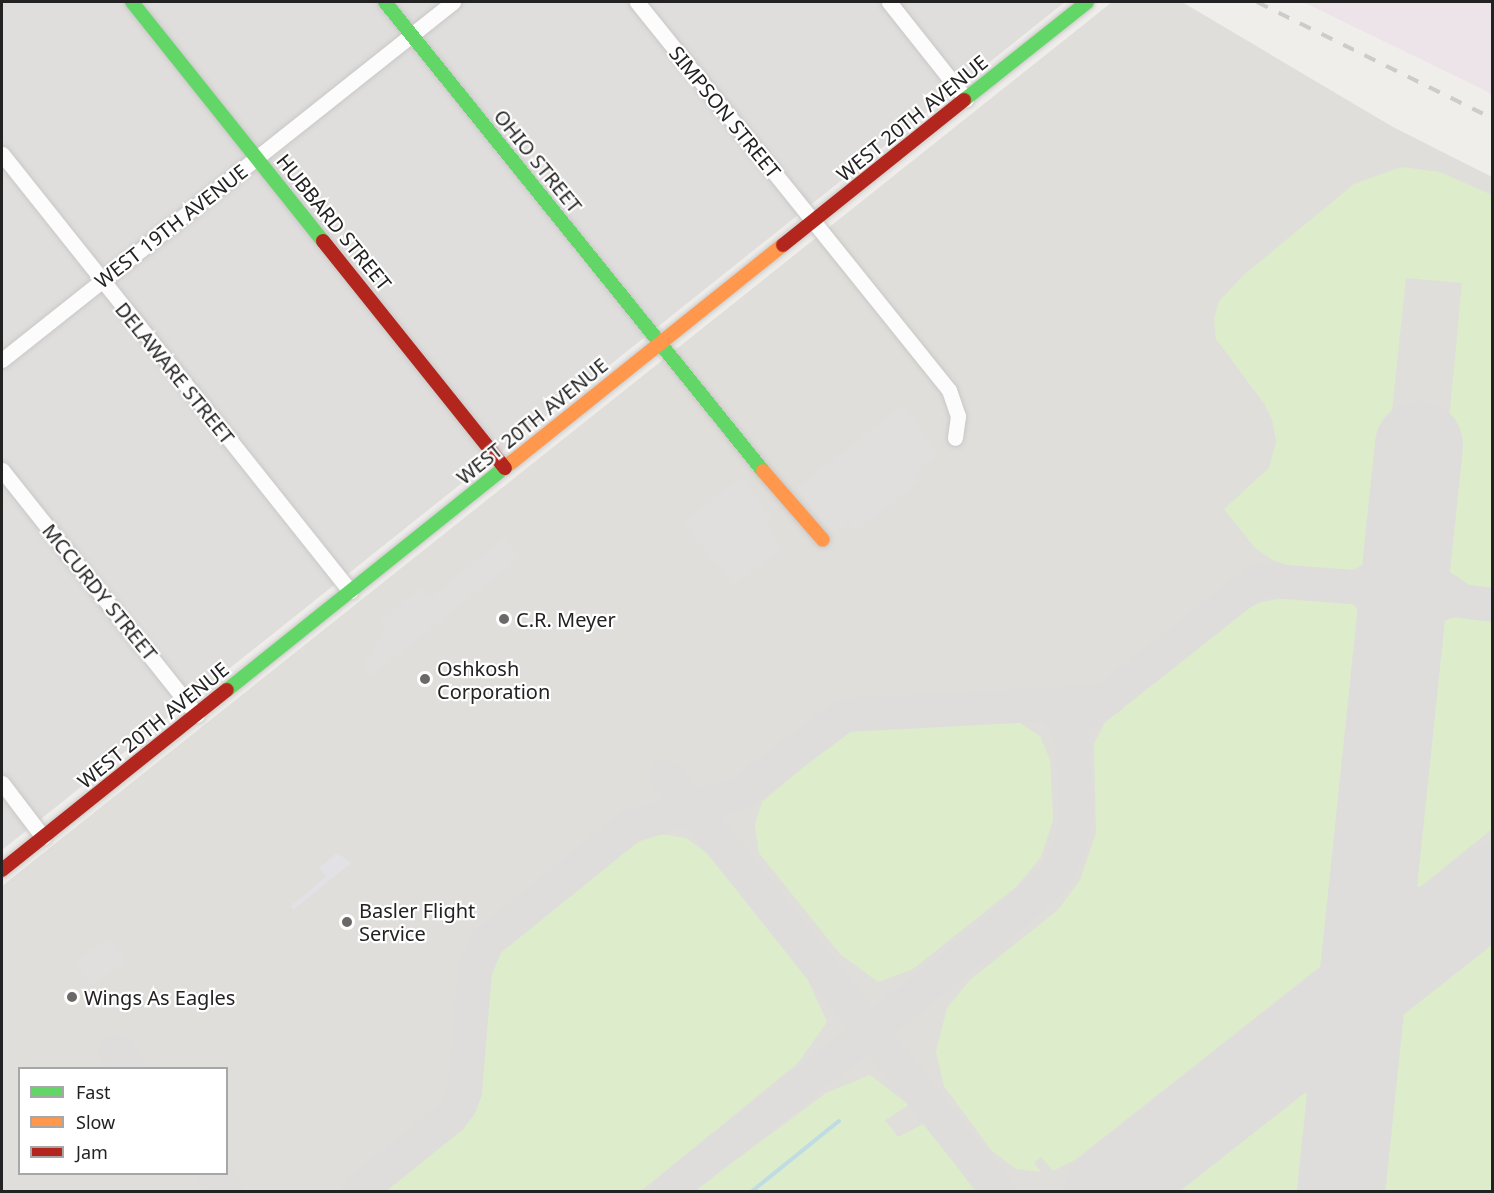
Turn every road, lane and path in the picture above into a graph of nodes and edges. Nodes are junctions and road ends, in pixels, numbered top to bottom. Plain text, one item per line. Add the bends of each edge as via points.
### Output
1 (132, 2) edge
2 (385, 2) edge
3 (453, 2) edge
4 (637, 2) edge
5 (888, 2) edge
6 (1087, 2) edge
7 (412, 34) junction
8 (966, 99) junction
9 (2, 154) edge
10 (257, 158) junction
11 (814, 222) junction
12 (102, 281) junction
13 (659, 344) junction
14 (2, 360) edge
15 (955, 438) dead end
16 (505, 468) junction
17 (2, 470) edge
18 (823, 540) dead end
19 (350, 591) junction
20 (197, 715) junction
21 (2, 783) edge
22 (43, 837) junction
23 (2, 870) edge

1 - 10 main road, HUBBARD STREET
2 - 7 main road, OHIO STREET
3 - 7 street, WEST 19TH AVENUE
4 - 11 street, SIMPSON STREET
5 - 8 street
6 - 8 main road, WEST 20TH AVENUE
7 - 10 street, WEST 19TH AVENUE
7 - 13 main road, OHIO STREET
8 - 11 main road, WEST 20TH AVENUE
9 - 12 street, DELAWARE STREET
10 - 12 street, WEST 19TH AVENUE
10 - 16 main road, HUBBARD STREET
11 - 13 main road, WEST 20TH AVENUE
11 - 15 street, SIMPSON STREET via 949,390 958,416
12 - 14 street, WEST 19TH AVENUE
12 - 19 street, DELAWARE STREET
13 - 16 main road, WEST 20TH AVENUE
13 - 18 main road, OHIO STREET
16 - 19 main road, WEST 20TH AVENUE
17 - 20 street, MCCURDY STREET
19 - 20 main road, WEST 20TH AVENUE
20 - 22 main road, WEST 20TH AVENUE
21 - 22 street
22 - 23 main road, WEST 20TH AVENUE

